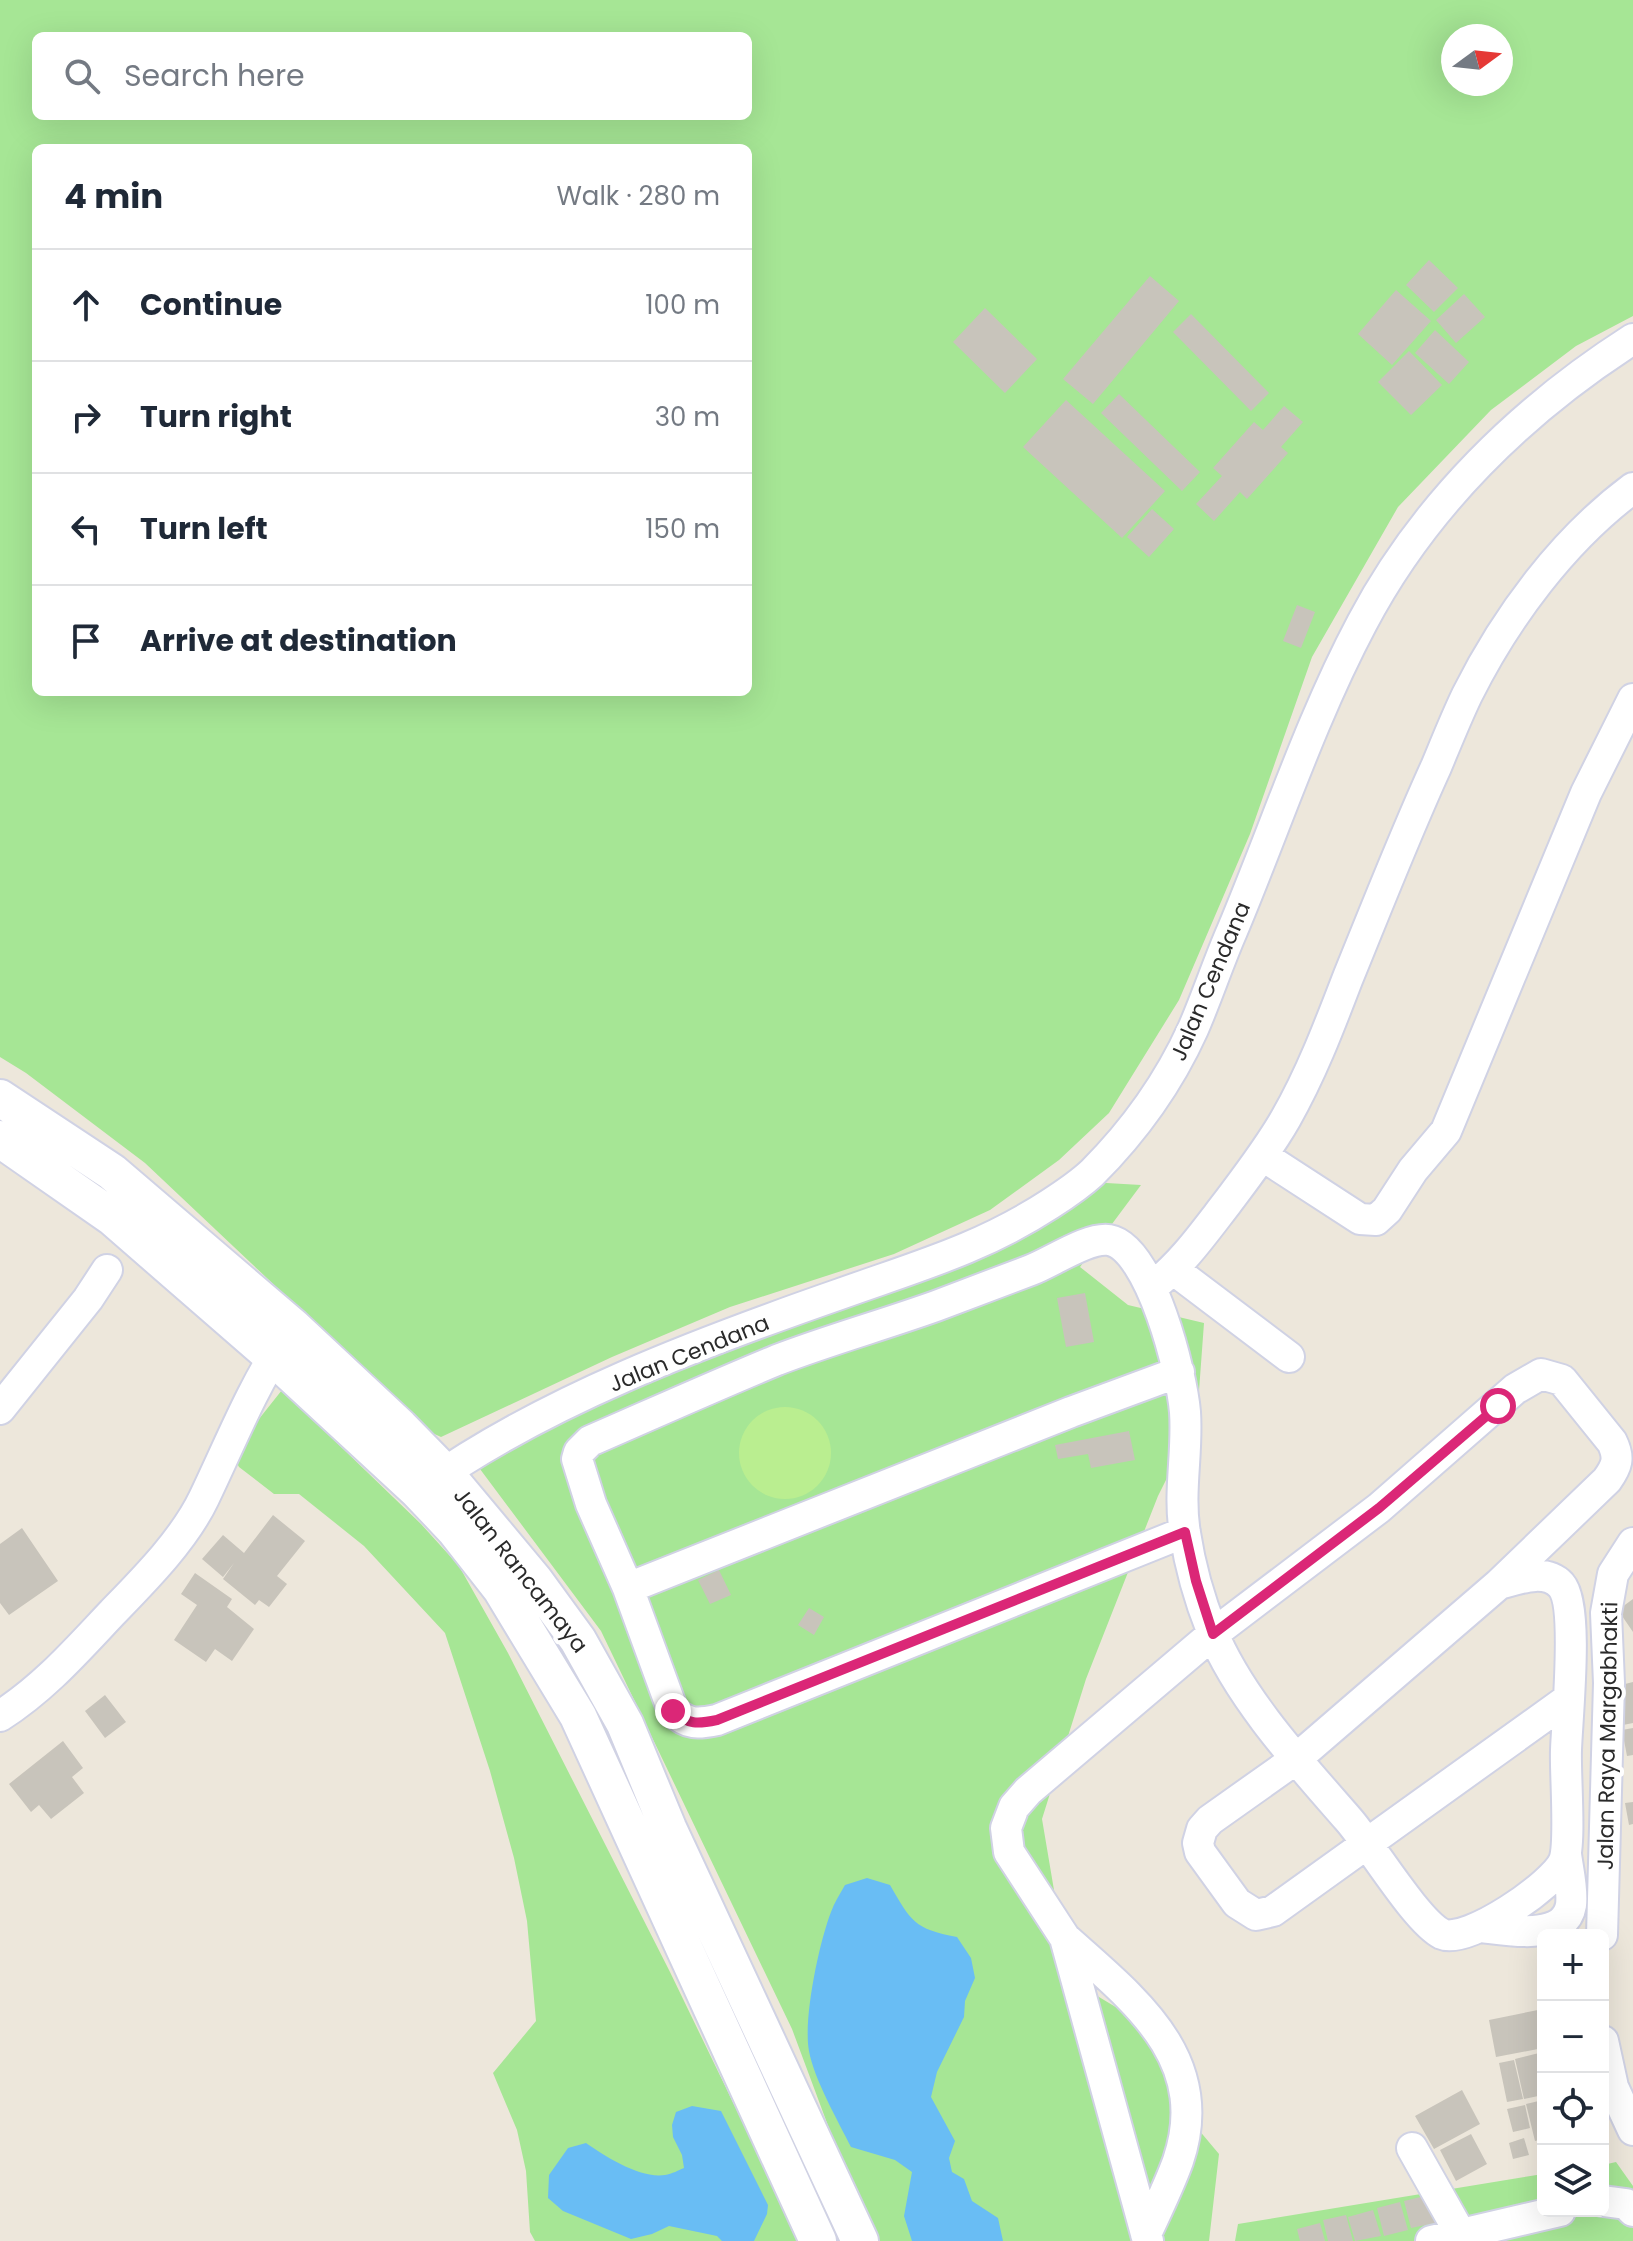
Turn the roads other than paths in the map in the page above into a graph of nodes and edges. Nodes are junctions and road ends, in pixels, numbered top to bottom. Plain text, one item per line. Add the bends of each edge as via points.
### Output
1 (1633, 339) edge
2 (1633, 488) edge
3 (1633, 699) edge
4 (0, 1098) edge
5 (0, 1139) edge
6 (1263, 1156) junction
7 (107, 1270) dead end
8 (1163, 1279) junction
9 (283, 1342) junction
10 (1289, 1357) dead end
11 (1179, 1372) junction
12 (0, 1409) edge
13 (431, 1482) junction
14 (1185, 1532) junction
15 (1633, 1543) edge
16 (1499, 1584) junction
17 (628, 1588) junction
18 (1213, 1634) junction
19 (1567, 1700) junction
20 (0, 1716) edge
21 (1296, 1759) junction
22 (1368, 1841) junction
23 (1566, 1854) junction
24 (1482, 1927) junction
25 (1602, 1929) edge
26 (1065, 1938) junction
27 (1609, 2069) edge
28 (1633, 2130) edge
29 (1412, 2148) dead end
30 (1609, 2202) edge
31 (1633, 2211) edge
32 (1537, 2216) edge
33 (853, 2225) edge
34 (816, 2236) edge
35 (1446, 2237) edge
36 (1147, 2238) edge

1 - 13 street, Jalan Cendana via 1514,428 1431,519 1379,593 1320,712 1192,1032 1144,1112 1092,1173 1029,1218 977,1245 647,1367 474,1452
2 - 6 street via 1552,567 1493,648 1422,797 1315,1060
3 - 6 street via 1586,793 1446,1131 1387,1210 1376,1220 1360,1219
4 - 9 street, Jalan Rancamaya via 112,1172
5 - 9 street, Jalan Rancamaya
6 - 8 street
7 - 12 street
8 - 10 street
8 - 11 street
8 - 17 street via 1116,1242 1099,1241 779,1360 590,1441 579,1452 578,1468
9 - 13 street, Jalan Rancamaya
9 - 20 street via 243,1411 203,1500 171,1546 43,1685
11 - 14 street via 1185,1415
11 - 17 street
13 - 33 street, Jalan Rancamaya via 535,1581 607,1688
13 - 34 street, Jalan Rancamaya via 454,1529 501,1589 578,1716
14 - 17 street via 717,1720 695,1724 673,1711
14 - 18 street
15 - 25 street, Jalan Raya Margabhakti via 1613,1574 1606,1613
16 - 18 street via 1607,1480 1617,1462 1612,1442 1562,1380 1552,1376 1541,1374 1515,1389 1379,1508
16 - 19 street via 1546,1576 1565,1590 1570,1609
16 - 21 street
18 - 21 street via 1248,1694
18 - 26 street via 1014,1807 1006,1828 1009,1852
19 - 22 street
19 - 23 street
21 - 22 street
21 - 22 street via 1202,1829 1200,1852 1237,1903 1256,1915 1273,1911
22 - 24 street via 1433,1928 1450,1936
23 - 24 street via 1555,1875
23 - 24 street via 1571,1902 1563,1921 1523,1931
26 - 36 street
26 - 36 street via 1160,2031 1182,2076 1182,2145
27 - 28 street
29 - 35 street
30 - 31 street via 1626,2204
32 - 35 street

